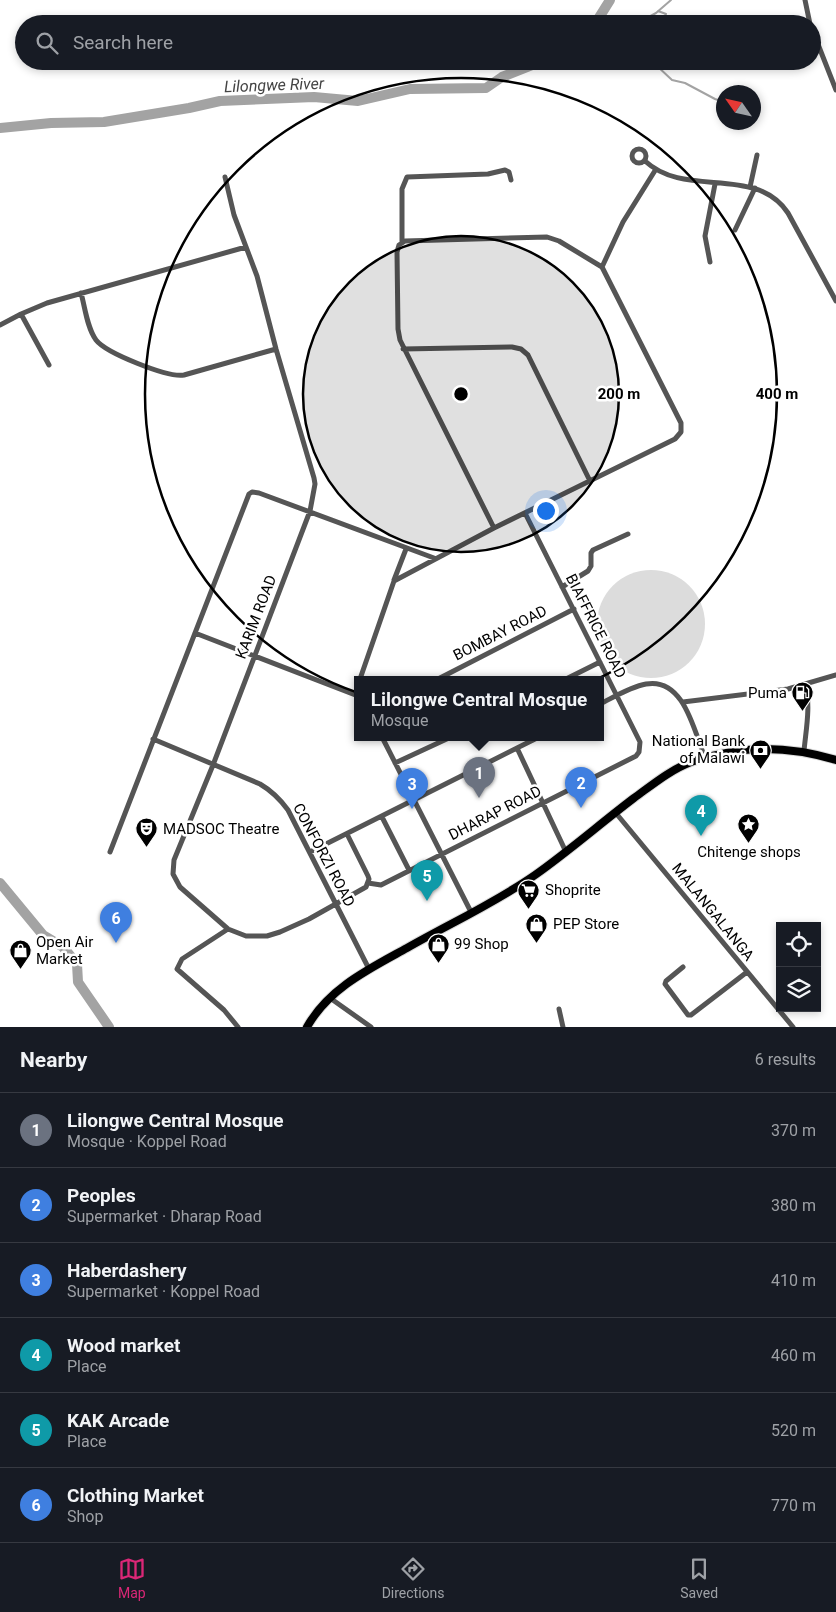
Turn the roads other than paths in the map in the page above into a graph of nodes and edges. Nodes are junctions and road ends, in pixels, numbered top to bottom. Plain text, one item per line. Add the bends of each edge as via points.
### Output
1 (805, 0) edge
2 (808, 15) edge
3 (821, 52) edge
4 (836, 90) edge
5 (757, 155) dead end
6 (645, 160) dead end
7 (656, 170) junction
8 (226, 177) dead end
9 (511, 180) dead end
10 (715, 184) junction
11 (752, 188) junction
12 (735, 230) dead end
13 (402, 242) junction
14 (246, 248) junction
15 (710, 262) dead end
16 (602, 267) junction
17 (81, 292) junction
18 (836, 301) edge
19 (21, 314) junction
20 (0, 325) edge
21 (276, 349) junction
22 (403, 349) junction
23 (49, 365) dead end
24 (590, 481) junction
25 (310, 511) junction
26 (524, 513) junction
27 (494, 528) junction
28 (628, 534) dead end
29 (406, 549) junction
30 (434, 558) junction
31 (394, 581) junction
32 (562, 587) junction
33 (574, 609) junction
34 (195, 633) junction
35 (254, 656) junction
36 (600, 662) junction
37 (836, 675) edge
38 (361, 676) edge
39 (444, 676) edge
40 (572, 676) edge
41 (805, 684) junction
42 (354, 694) edge
43 (616, 696) junction
44 (604, 702) edge
45 (683, 702) junction
46 (153, 739) junction
47 (384, 741) edge
48 (443, 741) edge
49 (531, 741) edge
50 (517, 748) junction
51 (804, 751) junction
52 (640, 752) joint
53 (705, 758) junction
54 (836, 760) edge
55 (396, 763) junction
56 (213, 765) junction
57 (414, 800) junction
58 (543, 802) junction
59 (615, 812) junction
60 (382, 816) junction
61 (347, 834) junction
62 (110, 852) dead end
63 (310, 852) junction
64 (566, 852) junction
65 (441, 854) junction
66 (409, 870) junction
67 (368, 883) junction
68 (336, 903) junction
69 (471, 912) junction
70 (228, 929) junction
71 (683, 967) dead end
72 (368, 969) junction
73 (747, 972) junction
74 (330, 998) junction
75 (559, 1009) dead end
76 (238, 1027) edge
77 (308, 1027) edge
78 (371, 1027) edge
79 (563, 1027) edge
80 (793, 1027) edge

1 - 2 street
3 - 4 street
5 - 11 street
6 - 7 street
7 - 10 street
7 - 16 street via 623,222
8 - 14 street, KARIM ROAD via 234,215
9 - 13 street via 505,170 488,174 407,178 402,189
10 - 11 street
10 - 15 street via 705,226
11 - 12 street
11 - 18 street via 768,194 783,206
13 - 16 street via 547,237
13 - 22 street via 397,249 397,262 398,329
14 - 17 street
14 - 21 street, KARIM ROAD via 257,276
16 - 24 street via 682,427 675,439
17 - 19 street
17 - 21 street via 92,334 101,345 171,375 184,375
19 - 20 street
19 - 23 street
21 - 25 street, KARIM ROAD via 316,484
22 - 24 street via 521,349 528,355
22 - 27 street
24 - 26 street
25 - 29 street
25 - 34 street via 259,493 249,494
25 - 35 street, KARIM ROAD
26 - 27 street
26 - 32 street, BIAFFRICE ROAD
27 - 30 street
28 - 32 street via 593,550 588,571
29 - 30 street
29 - 31 street
30 - 31 street
31 - 38 street
32 - 33 street, BIAFFRICE ROAD
33 - 36 street, BIAFFRICE ROAD
33 - 39 street, BOMBAY ROAD
34 - 35 street
34 - 46 street
35 - 42 street
35 - 56 street, KARIM ROAD
36 - 40 street
36 - 43 street, BIAFFRICE ROAD
37 - 41 street
41 - 45 street via 775,691
41 - 51 street via 808,711
43 - 44 street
43 - 45 street via 644,685 660,684 668,687
43 - 52 street, BIAFFRICE ROAD via 640,742
45 - 53 street
46 - 56 street, CONFORZI ROAD
46 - 62 street
47 - 55 street
48 - 55 street
49 - 50 street
50 - 57 street
50 - 58 street
51 - 53 highway via 757,748
51 - 54 highway
52 - 58 street, DHARAP ROAD
53 - 59 highway via 673,771
55 - 57 street
56 - 63 street, CONFORZI ROAD via 271,790 288,810
56 - 70 street, KARIM ROAD via 174,860 173,874 180,887
57 - 60 street
57 - 65 street
58 - 64 street
58 - 65 street, DHARAP ROAD
59 - 64 highway
59 - 73 street, MALANGALANGA
60 - 61 street
60 - 66 street
61 - 63 street
61 - 67 street via 368,876
63 - 68 street, CONFORZI ROAD
64 - 69 highway
65 - 66 street, DHARAP ROAD
65 - 69 street
66 - 67 street, DHARAP ROAD via 381,885
67 - 68 street, KARIM ROAD
68 - 70 street, KARIM ROAD via 309,919 267,936 246,936
68 - 72 street, CONFORZI ROAD
69 - 72 highway
70 - 76 street via 182,959 177,969 224,1010
71 - 73 street via 665,984 688,1015
72 - 74 highway
73 - 80 street, MALANGALANGA
74 - 77 highway
74 - 78 street
75 - 79 street

